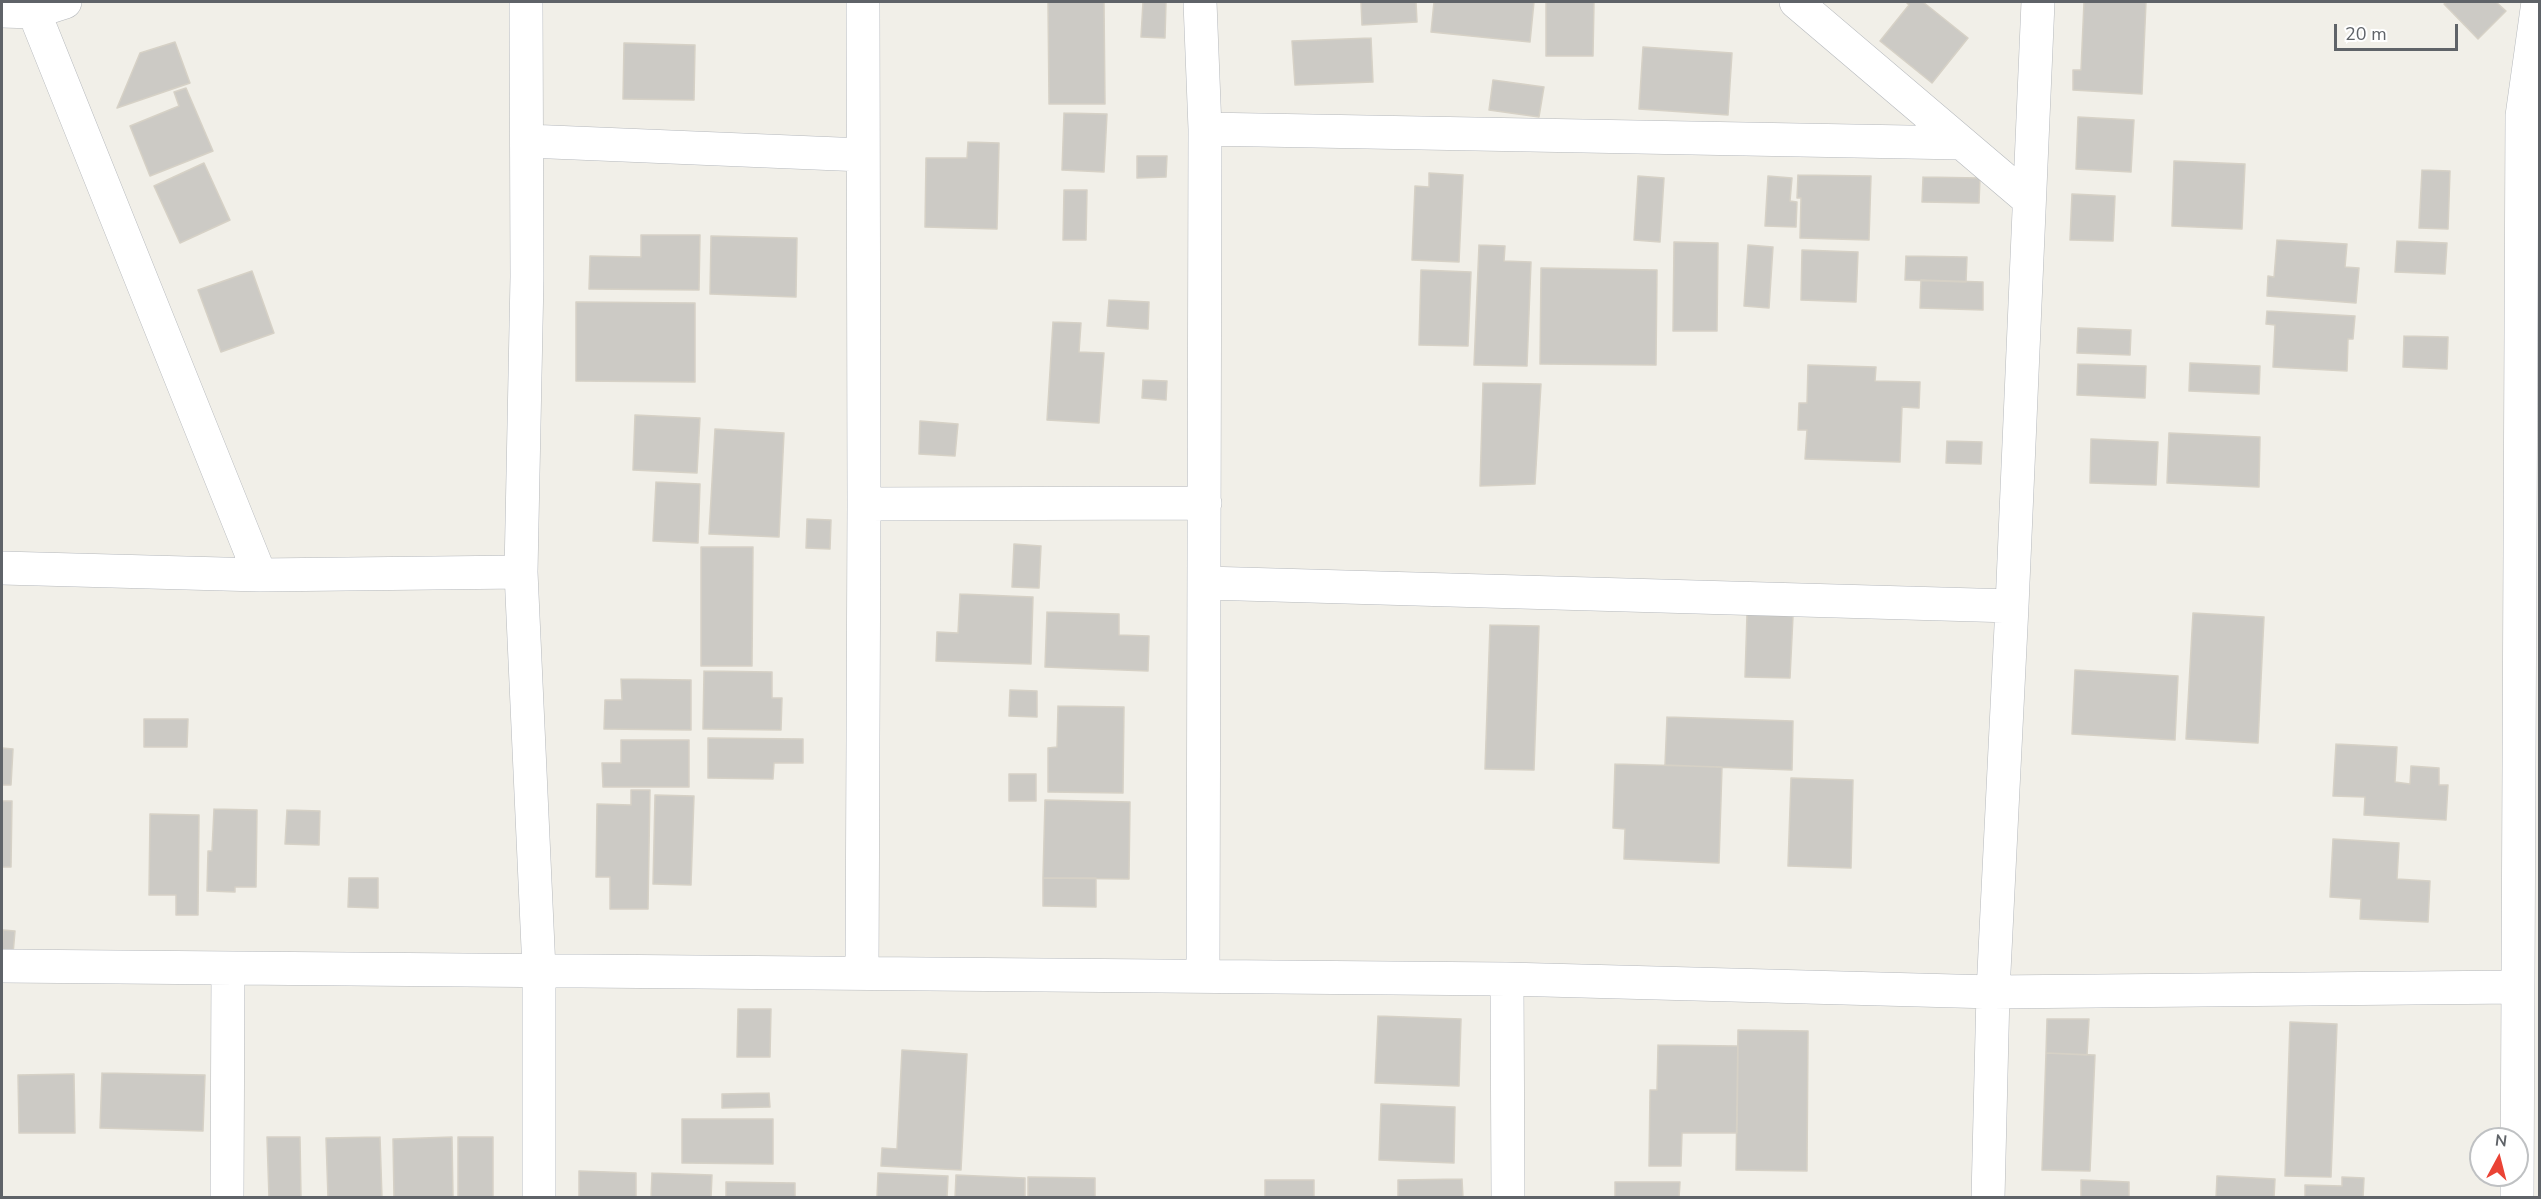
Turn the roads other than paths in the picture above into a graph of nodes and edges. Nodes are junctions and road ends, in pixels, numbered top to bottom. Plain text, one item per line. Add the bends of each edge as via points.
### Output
1 (65, 2) edge
2 (526, 2) edge
3 (863, 2) edge
4 (1200, 2) edge
5 (1796, 2) edge
6 (2038, 2) edge
7 (2538, 2) edge
8 (32, 7) edge
9 (2, 11) edge
10 (1205, 129) junction
11 (527, 141) junction
12 (1962, 143) junction
13 (863, 155) junction
14 (2029, 200) junction
15 (1205, 503) junction
16 (864, 504) junction
17 (2, 568) edge
18 (521, 572) junction
19 (260, 575) junction
20 (1205, 583) junction
21 (2012, 606) junction
22 (2530, 691) edge
23 (2, 966) edge
24 (228, 968) junction
25 (539, 970) junction
26 (862, 973) junction
27 (1203, 975) junction
28 (1507, 979) junction
29 (2518, 987) junction
30 (1993, 992) junction
31 (2520, 1195) edge
32 (227, 1197) edge
33 (539, 1197) edge
34 (1508, 1197) edge
35 (1988, 1197) edge

1 - 8 street
2 - 11 street
3 - 13 street
4 - 10 street
5 - 12 street
6 - 14 street
7 - 22 street via 2522,116
8 - 9 street
8 - 19 street
10 - 12 street
10 - 15 street
11 - 13 street
11 - 18 street
12 - 14 street
13 - 16 street
14 - 21 street
15 - 16 street
15 - 20 street
16 - 26 street
17 - 19 street
18 - 19 street
18 - 25 street
20 - 21 street
20 - 27 street
21 - 30 street
22 - 29 street
23 - 24 street
24 - 25 street
24 - 32 street
25 - 26 street
25 - 33 street
26 - 27 street
27 - 28 street
28 - 30 street
28 - 34 street
29 - 30 street
29 - 31 street
30 - 35 street

